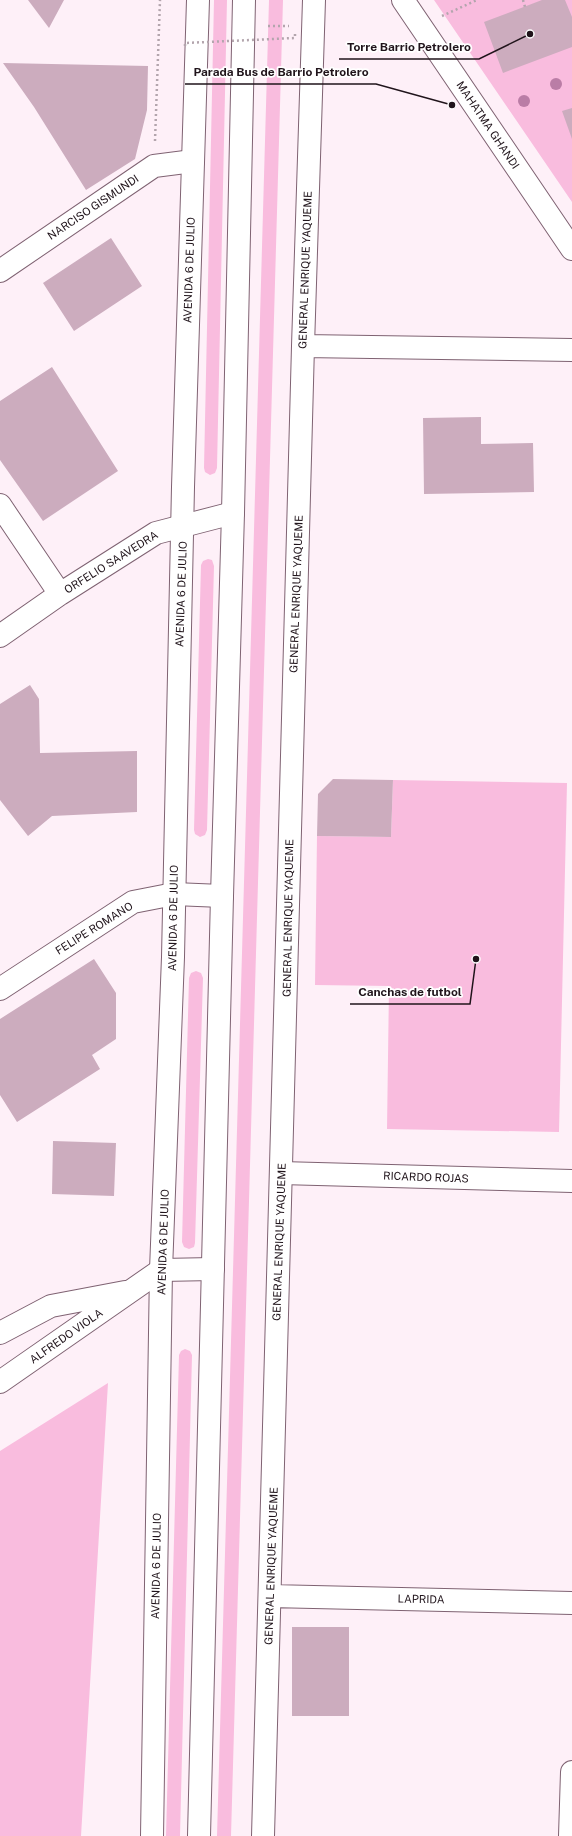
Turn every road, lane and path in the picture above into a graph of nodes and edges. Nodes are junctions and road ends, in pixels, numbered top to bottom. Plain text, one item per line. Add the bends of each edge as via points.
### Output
1 (160, 0) edge
2 (198, 0) edge
3 (244, 0) edge
4 (314, 0) edge
5 (403, 0) edge
6 (477, 0) edge
7 (523, 0) edge
8 (525, 7) dead end
9 (442, 16) dead end
10 (295, 32) dead end
11 (185, 46) dead end
12 (193, 161) junction
13 (154, 166) junction
14 (572, 249) edge
15 (0, 271) edge
16 (303, 346) junction
17 (572, 350) edge
18 (0, 505) edge
19 (233, 513) junction
20 (183, 525) junction
21 (60, 594) junction
22 (0, 636) edge
23 (174, 894) junction
24 (222, 896) junction
25 (0, 989) edge
26 (281, 1169) junction
27 (572, 1174) edge
28 (572, 1181) edge
29 (214, 1269) junction
30 (161, 1270) junction
31 (132, 1290) junction
32 (0, 1334) edge
33 (0, 1382) edge
34 (270, 1596) junction
35 (572, 1603) edge
36 (572, 1772) edge
37 (152, 1836) edge
38 (199, 1836) edge
39 (264, 1836) edge
40 (570, 1836) edge

1 - 13 path
2 - 12 street, AVENIDA 6 DE JULIO
3 - 19 street
4 - 16 street, GENERAL ENRIQUE YAQUEME
5 - 14 street, MAHATMA GHANDI
6 - 9 path
7 - 8 path
10 - 11 path, bridge via 295,38 185,43
12 - 13 street, NARCISO GISMUNDI
12 - 20 street, AVENIDA 6 DE JULIO
13 - 15 street, NARCISO GISMUNDI
16 - 17 street
16 - 26 street, GENERAL ENRIQUE YAQUEME
18 - 21 street
19 - 20 street, ORFELIO SAAVEDRA
19 - 24 street
20 - 21 street, ORFELIO SAAVEDRA via 156,533
20 - 23 street, AVENIDA 6 DE JULIO
21 - 22 street, ORFELIO SAAVEDRA
23 - 24 street, FELIPE ROMANO
23 - 25 street, FELIPE ROMANO via 133,902
23 - 30 street, AVENIDA 6 DE JULIO
24 - 29 street
26 - 27 street, RICARDO ROJAS
26 - 28 street, RICARDO ROJAS
26 - 34 street, GENERAL ENRIQUE YAQUEME
29 - 30 street
29 - 38 street
30 - 31 street, ALFREDO VIOLA
30 - 37 street, AVENIDA 6 DE JULIO
31 - 32 street, ALFREDO VIOLA via 51,1306
31 - 33 street, ALFREDO VIOLA
34 - 35 street, LAPRIDA
34 - 39 street, GENERAL ENRIQUE YAQUEME
36 - 40 street

